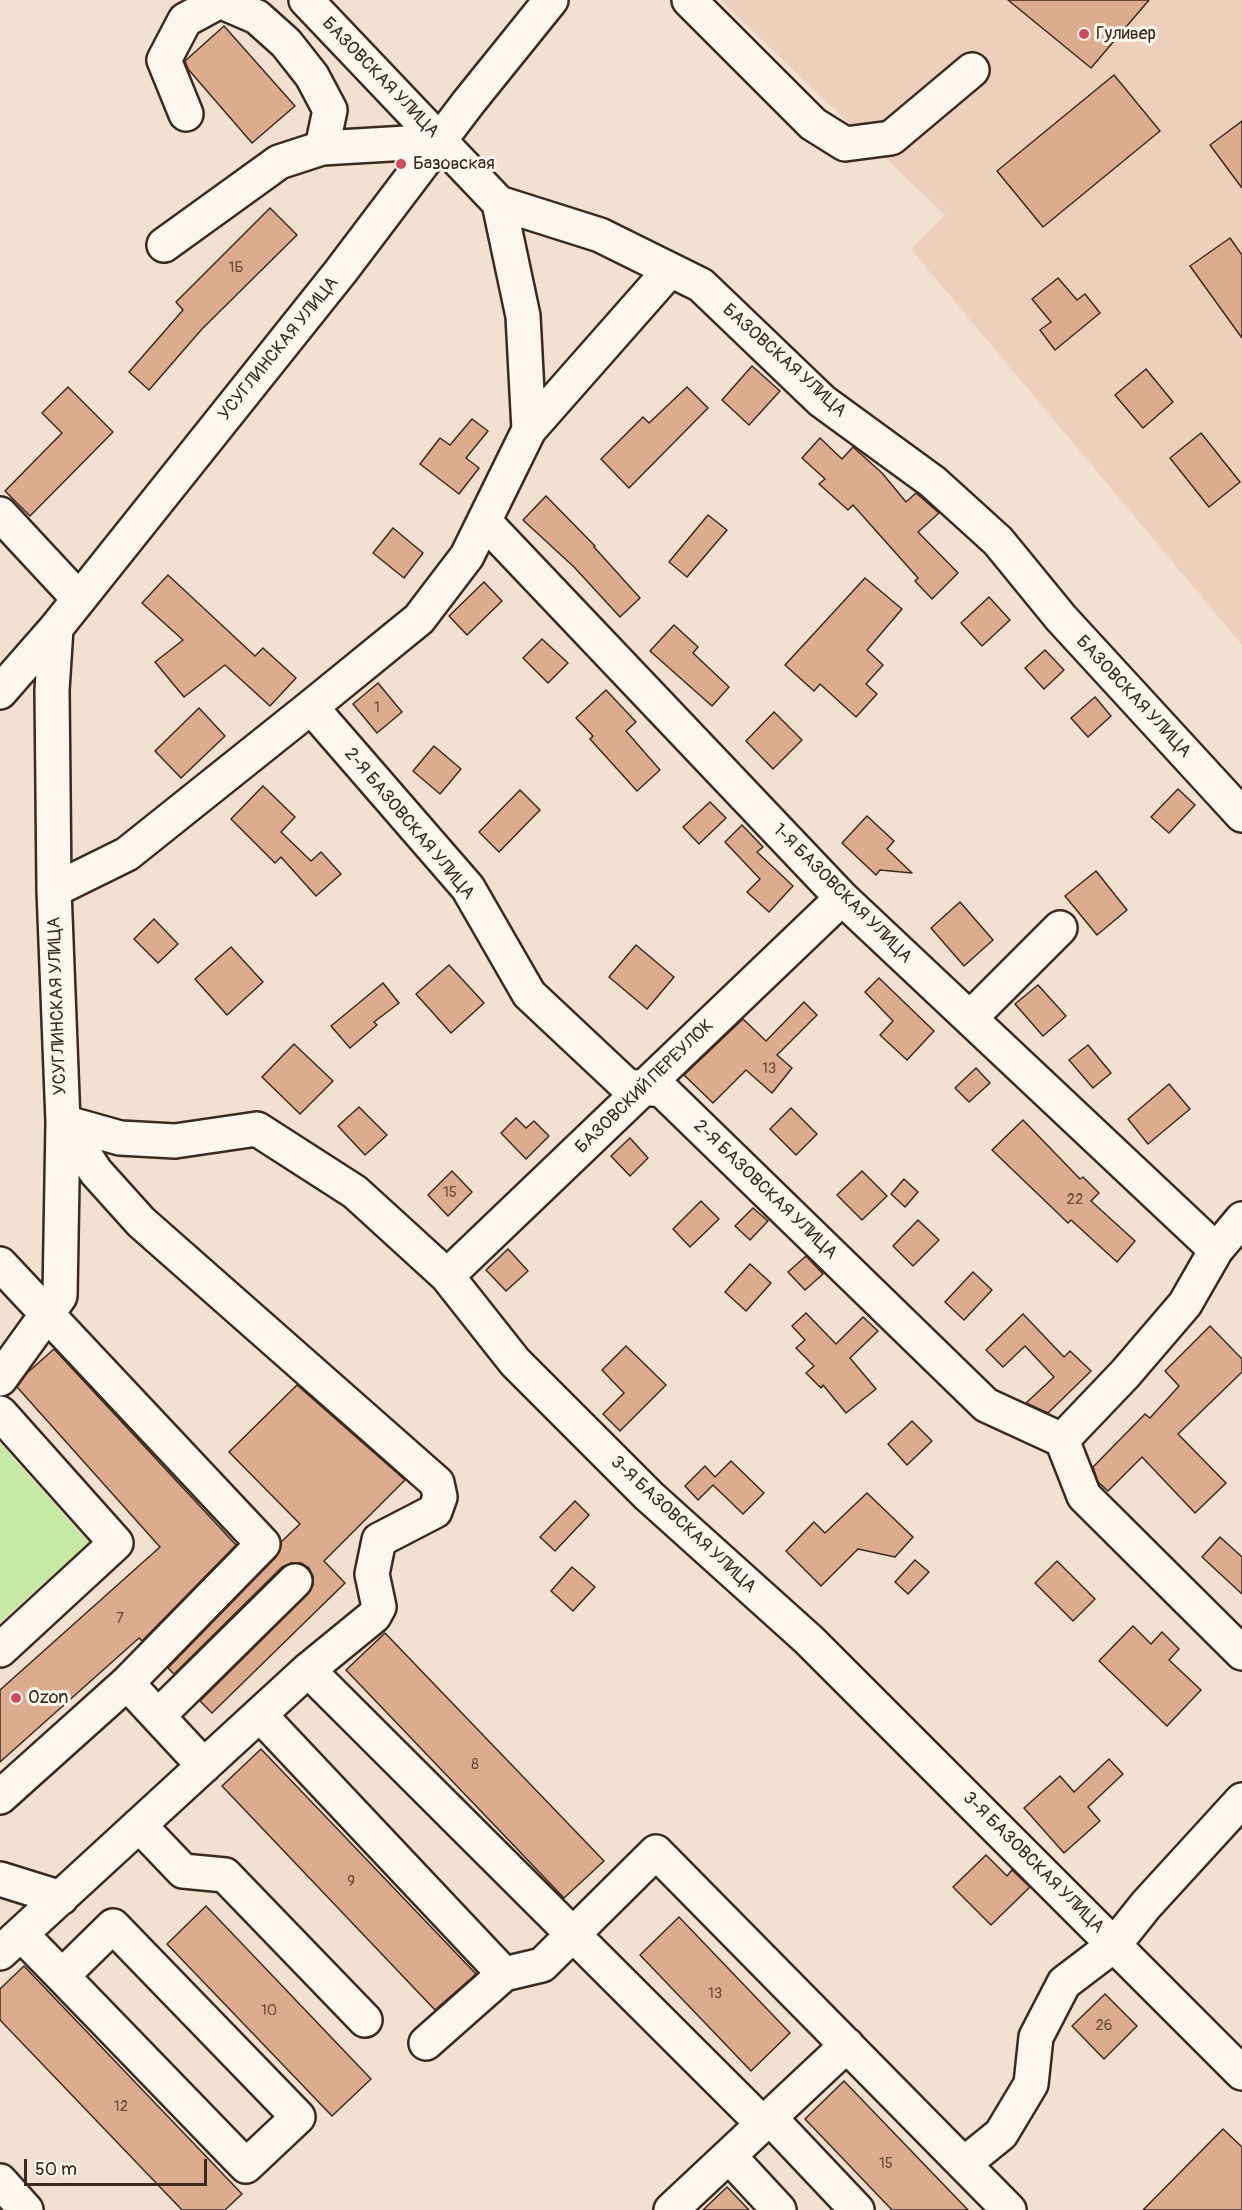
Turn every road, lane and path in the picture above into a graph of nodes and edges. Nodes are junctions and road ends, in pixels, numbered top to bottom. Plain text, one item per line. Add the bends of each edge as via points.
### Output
1 (306, 0) edge
2 (551, 0) edge
3 (689, 0) edge
4 (972, 70) dead end
5 (186, 114) dead end
6 (441, 141) junction
7 (322, 148) junction
8 (499, 203) junction
9 (164, 245) dead end
10 (670, 270) junction
11 (529, 430) junction
12 (0, 514) edge
13 (484, 522) junction
14 (79, 599) junction
15 (56, 628) junction
16 (3, 682) edge
17 (311, 707) junction
18 (1242, 815) edge
19 (54, 890) junction
20 (842, 898) junction
21 (1060, 928) dead end
22 (970, 1018) junction
23 (644, 1088) junction
24 (63, 1122) junction
25 (1242, 1219) edge
26 (1216, 1250) junction
27 (0, 1264) edge
28 (447, 1276) junction
29 (48, 1313) junction
30 (0, 1379) edge
31 (0, 1413) edge
32 (1062, 1440) junction
33 (295, 1581) dead end
34 (0, 1650) edge
35 (1242, 1653) edge
36 (308, 1671) junction
37 (128, 1683) junction
38 (260, 1715) junction
39 (158, 1716) junction
40 (204, 1766) junction
41 (0, 1797) edge
42 (1242, 1800) edge
43 (1242, 1820) edge
44 (140, 1825) junction
45 (1212, 1835) junction
46 (0, 1879) edge
47 (61, 1898) junction
48 (573, 1935) junction
49 (10, 1943) edge
50 (1114, 1945) junction
51 (504, 1974) junction
52 (62, 1976) junction
53 (365, 2020) dead end
54 (426, 2043) dead end
55 (847, 2045) junction
56 (1242, 2073) edge
57 (766, 2121) junction
58 (729, 2156) junction
59 (964, 2164) junction
60 (0, 2181) edge
61 (26, 2210) edge
62 (671, 2210) edge
63 (779, 2210) edge
64 (857, 2210) edge
65 (1009, 2210) edge

1 - 6 street, БАЗОВСКАЯ УЛИЦА
2 - 6 street, УСУГЛИНСКАЯ УЛИЦА
3 - 4 street via 813,124 845,144 891,138
5 - 7 street via 164,60 185,20 220,1 257,17 286,43 312,76 330,110
6 - 7 street
6 - 8 street, БАЗОВСКАЯ УЛИЦА
6 - 14 street, УСУГЛИНСКАЯ УЛИЦА
7 - 9 street via 279,162
8 - 10 street, БАЗОВСКАЯ УЛИЦА via 600,236
8 - 11 street via 523,316
10 - 11 street
10 - 18 street, БАЗОВСКАЯ УЛИЦА via 701,285 822,401 933,482 998,541 1061,618
11 - 13 street
12 - 14 street
13 - 17 street via 467,556 419,619
13 - 20 street, 1-Я БАЗОВСКАЯ УЛИЦА
14 - 15 street, УСУГЛИНСКАЯ УЛИЦА
15 - 16 street, УСУГЛИНСКАЯ УЛИЦА
15 - 19 street, УСУГЛИНСКАЯ УЛИЦА via 52,690
17 - 19 street via 127,854
17 - 23 street, 2-Я БАЗОВСКАЯ УЛИЦА via 468,888 529,994 627,1086
19 - 24 street, УСУГЛИНСКАЯ УЛИЦА
20 - 22 street, 1-Я БАЗОВСКАЯ УЛИЦА
20 - 23 street, БАЗОВСКИЙ ПЕРЕУЛОК
21 - 22 street
22 - 26 street, 1-Я БАЗОВСКАЯ УЛИЦА
23 - 28 street, БАЗОВСКИЙ ПЕРЕУЛОК
23 - 32 street, 2-Я БАЗОВСКАЯ УЛИЦА via 662,1090 986,1405
24 - 28 street, 3-Я БАЗОВСКАЯ УЛИЦА via 120,1138 175,1141 257,1129 355,1192
24 - 29 street, УСУГЛИНСКАЯ УЛИЦА via 60,1296
24 - 36 street via 96,1172 141,1222 437,1484 440,1497 435,1510 379,1540 372,1574 379,1607 374,1616
25 - 26 street
26 - 32 street via 1185,1304
27 - 29 street
28 - 50 street, 3-Я БАЗОВСКАЯ УЛИЦА via 515,1362 640,1488 809,1640
29 - 30 street, УСУГЛИНСКАЯ УЛИЦА
29 - 37 street via 263,1544
31 - 34 street via 116,1543
32 - 35 street via 1084,1496
33 - 39 street
36 - 38 street
36 - 48 street
37 - 39 street
37 - 41 street
38 - 40 street
38 - 51 street
39 - 40 street
40 - 44 street
42 - 45 street
43 - 45 street
44 - 47 street
44 - 53 street via 183,1871 225,1875
45 - 50 street
46 - 47 street
47 - 49 street
48 - 51 street via 542,1965
48 - 55 street via 656,1852
48 - 57 street
49 - 52 street
50 - 56 street, 3-Я БАЗОВСКАЯ УЛИЦА
50 - 59 street via 1064,1983 1036,2037 1031,2084 1001,2134
51 - 54 street
52 - 52 street via 246,2166 298,2117 113,1926
55 - 57 street
55 - 59 street
57 - 58 street
57 - 64 street
58 - 62 street
58 - 63 street
59 - 65 street
60 - 61 street

